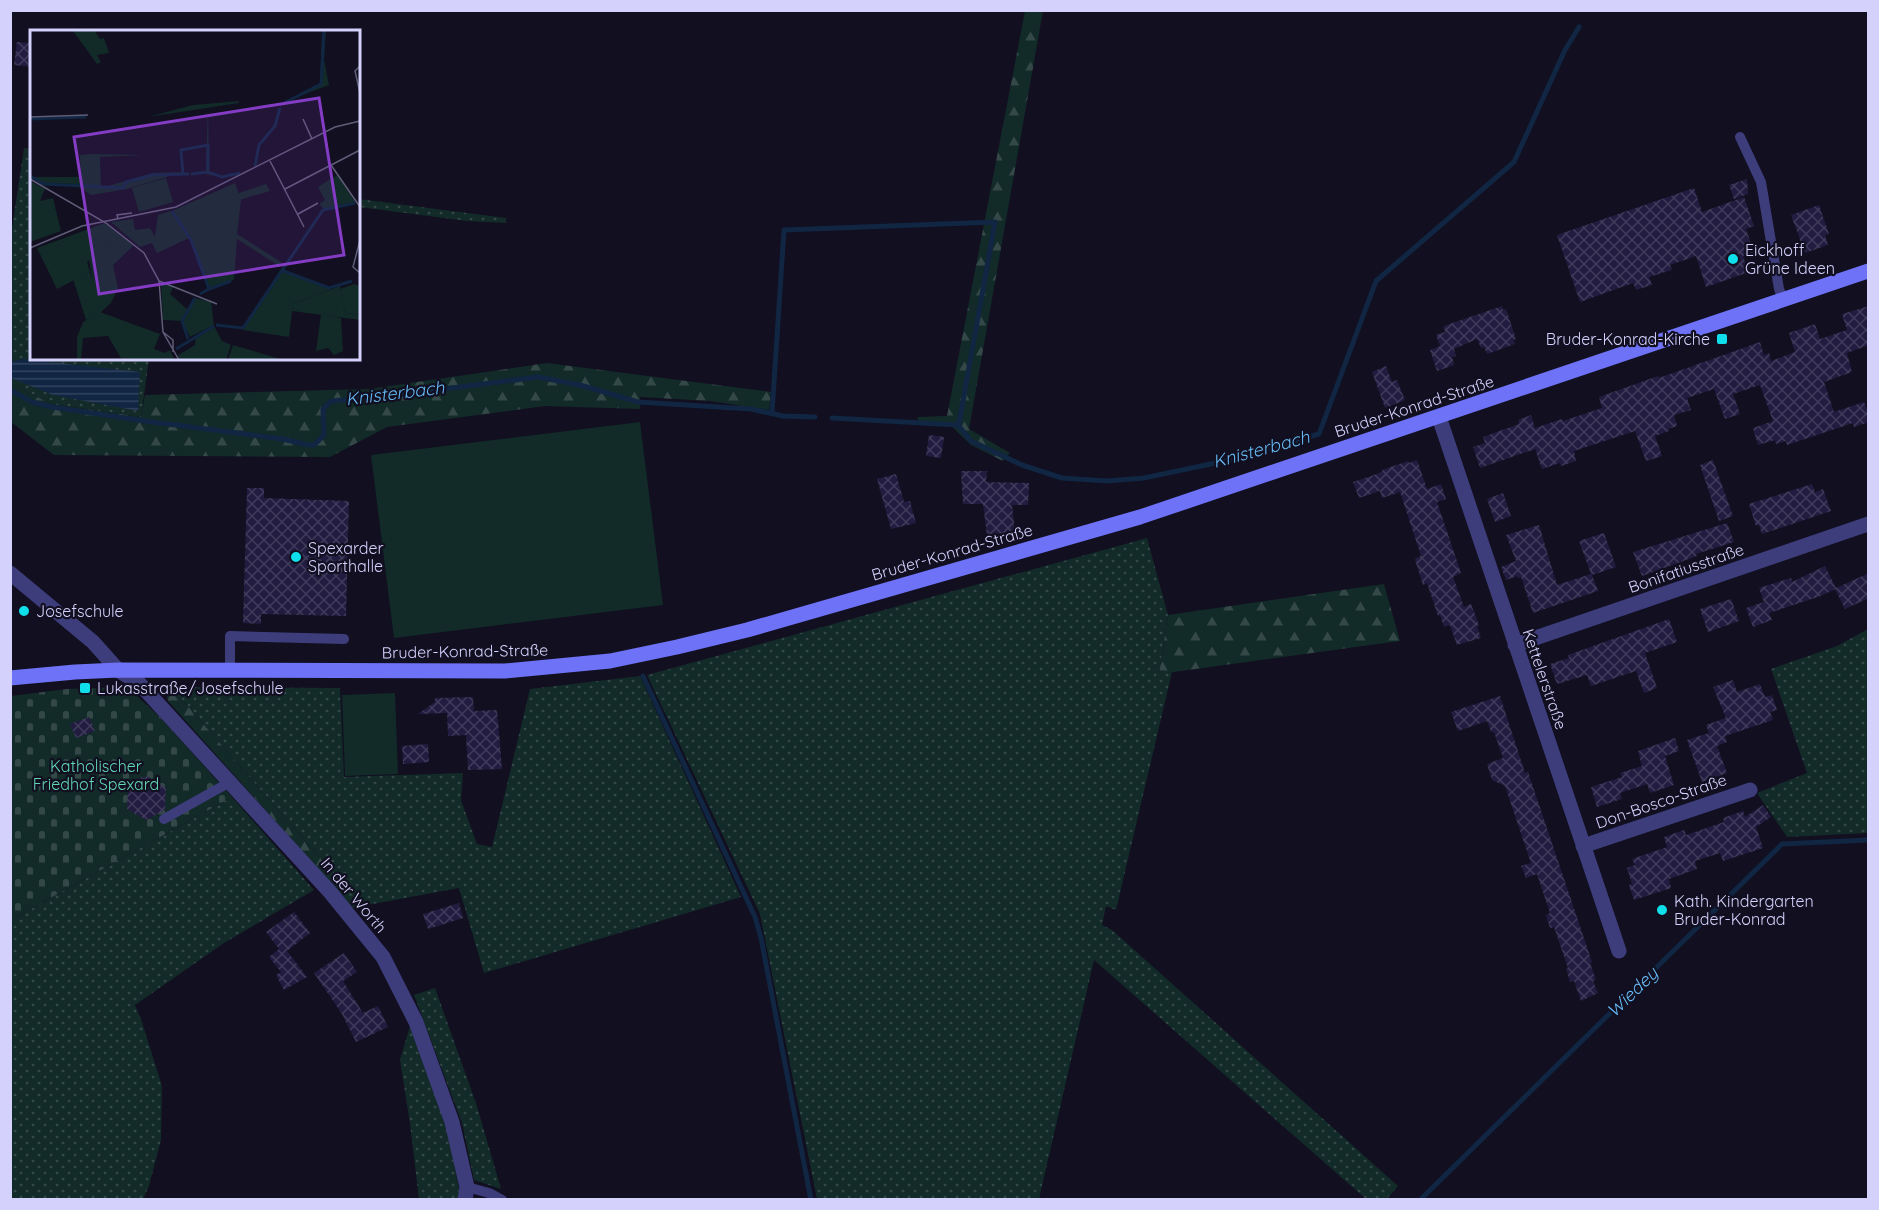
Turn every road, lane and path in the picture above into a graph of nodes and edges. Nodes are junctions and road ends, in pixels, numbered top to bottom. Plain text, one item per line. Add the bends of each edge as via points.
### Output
1 (1740, 137) dead end
2 (1869, 272) edge
3 (1784, 301) junction
4 (1439, 417) junction
5 (1869, 524) edge
6 (10, 573) edge
7 (344, 639) dead end
8 (1515, 645) junction
9 (118, 670) junction
10 (231, 671) junction
11 (10, 678) edge
12 (230, 783) junction
13 (1750, 790) dead end
14 (164, 819) dead end
15 (1583, 846) junction
16 (1619, 951) dead end
17 (466, 1193) edge
18 (502, 1200) edge

1 - 3 lane via 1761,182
2 - 3 street, Bruder-Konrad-Straße
3 - 4 street, Bruder-Konrad-Straße
4 - 8 street, Kettelerstraße
4 - 10 street, Bruder-Konrad-Straße via 1140,517 677,648 610,661 505,671
5 - 8 street, Bonifatiusstraße
6 - 9 street, In der Worth via 93,642
7 - 10 lane via 230,636
8 - 15 street, Kettelerstraße
9 - 10 street, Bruder-Konrad-Straße
9 - 11 street, Bruder-Konrad-Straße
9 - 12 street, In der Worth via 139,683
12 - 14 lane
12 - 17 street, In der Worth via 330,892 383,957 416,1022 452,1122
13 - 15 street, Don-Bosco-Straße
15 - 16 street, Kettelerstraße
17 - 18 lane via 489,1193

